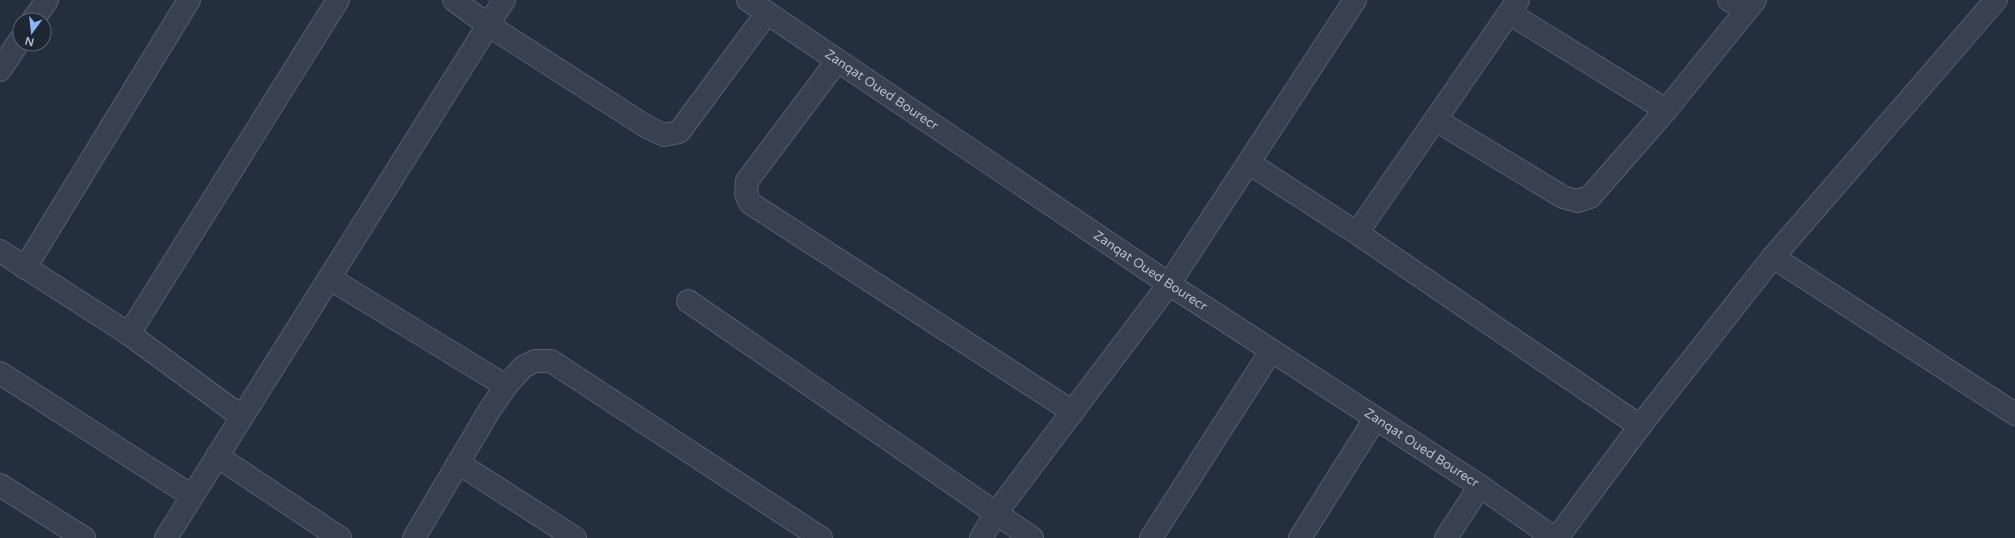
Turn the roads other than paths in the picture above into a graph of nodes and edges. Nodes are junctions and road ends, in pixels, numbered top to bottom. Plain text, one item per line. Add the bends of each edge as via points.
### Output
1 (47, 0) edge
2 (189, 0) edge
3 (338, 0) edge
4 (454, 0) edge
5 (504, 0) edge
6 (748, 0) edge
7 (1355, 0) edge
8 (1996, 0) edge
9 (1744, 4) edge
10 (1514, 7) edge
11 (39, 12) edge
12 (767, 13) junction
13 (488, 25) junction
14 (12, 52) edge
15 (837, 61) junction
16 (0, 70) edge
17 (1666, 110) junction
18 (1436, 120) junction
19 (1248, 163) junction
20 (1357, 233) junction
21 (0, 252) edge
22 (1773, 257) junction
23 (25, 268) junction
24 (329, 278) junction
25 (1169, 284) junction
26 (688, 301) dead end
27 (129, 334) junction
28 (1271, 351) junction
29 (0, 373) edge
30 (506, 386) junction
31 (1073, 412) junction
32 (2015, 414) edge
33 (242, 417) junction
34 (1375, 419) junction
35 (1640, 426) junction
36 (217, 456) junction
37 (458, 464) junction
38 (0, 485) edge
39 (1480, 486) junction
40 (192, 496) junction
41 (996, 513) junction
42 (84, 538) edge
43 (166, 538) edge
44 (340, 538) edge
45 (414, 538) edge
46 (574, 538) edge
47 (821, 538) edge
48 (981, 538) edge
49 (1032, 538) edge
50 (1151, 538) edge
51 (1300, 538) edge
52 (1446, 538) edge
53 (1556, 538) edge

1 - 11 street
2 - 23 street
3 - 27 street
4 - 13 street
5 - 13 street
6 - 12 street, Zanqat Oued Bourecr
7 - 19 street
8 - 22 street
9 - 17 street
10 - 17 street
10 - 18 street
12 - 13 street via 679,132 664,135 647,127
12 - 15 street, Zanqat Oued Bourecr
13 - 24 street
14 - 16 street
15 - 25 street, Zanqat Oued Bourecr
15 - 31 street via 747,181 746,194 750,203
17 - 18 street via 1590,197 1577,201 1563,197
18 - 20 street
19 - 20 street
19 - 25 street
20 - 35 street
21 - 23 street
22 - 32 street
22 - 35 street
23 - 27 street
24 - 30 street
24 - 33 street
25 - 28 street, Zanqat Oued Bourecr
25 - 31 street
26 - 41 street
27 - 33 street
28 - 34 street, Zanqat Oued Bourecr
28 - 50 street
29 - 40 street
30 - 37 street
30 - 47 street via 523,367 535,361 551,361
31 - 41 street
33 - 36 street
34 - 39 street, Zanqat Oued Bourecr
34 - 51 street
35 - 53 street
36 - 40 street
36 - 44 street
37 - 45 street
37 - 46 street
38 - 42 street
39 - 52 street
39 - 53 street, Zanqat Oued Bourecr
40 - 43 street
41 - 48 street
41 - 49 street

